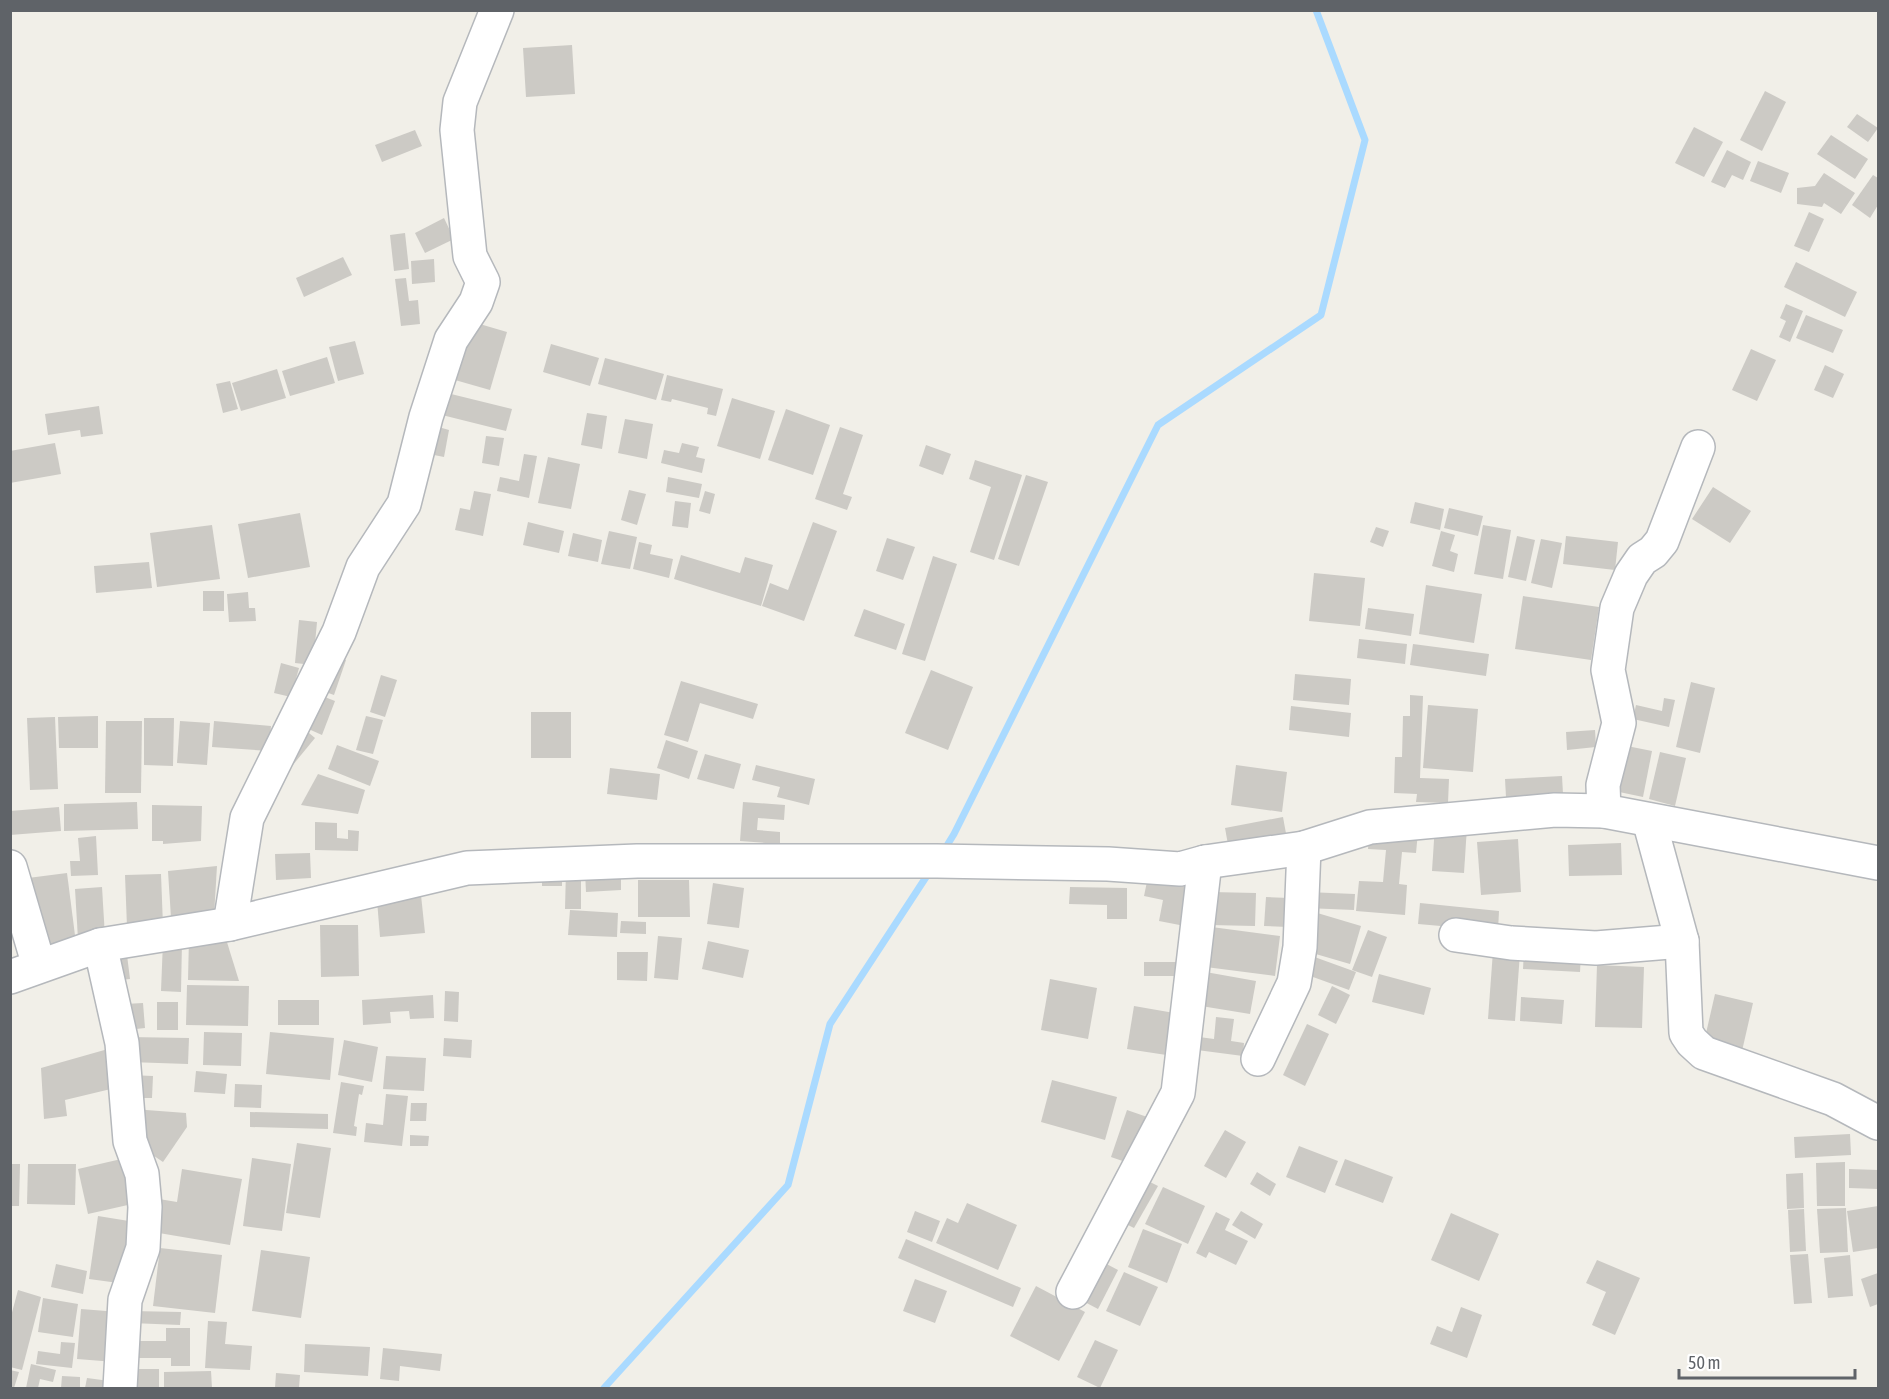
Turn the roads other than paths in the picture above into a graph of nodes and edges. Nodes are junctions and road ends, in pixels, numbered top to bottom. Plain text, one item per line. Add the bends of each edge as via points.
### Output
1 (497, 10) edge
2 (1698, 447) dead end
3 (1604, 811) junction
4 (1649, 820) junction
5 (1304, 848) junction
6 (1205, 862) junction
7 (1878, 863) edge
8 (10, 867) edge
9 (230, 924) junction
10 (1456, 935) dead end
11 (1682, 941) junction
12 (100, 945) junction
13 (25, 971) edge
14 (1258, 1059) dead end
15 (1878, 1123) edge
16 (1073, 1292) dead end
17 (120, 1389) edge

1 - 9 street via 460,102 456,130 470,256 483,282 477,302 451,340 404,504 363,567 339,632 247,818
2 - 3 street via 1662,541 1631,575 1617,608 1608,670 1619,723 1603,785
3 - 4 street
3 - 5 street via 1555,810 1370,827
4 - 7 street
4 - 11 street
5 - 6 street
5 - 14 street via 1300,947 1294,982
6 - 9 street via 1180,869 937,861 637,861 467,868
6 - 16 street via 1179,1092
8 - 13 street
9 - 12 street
10 - 11 street via 1596,948
11 - 15 street via 1686,1033 1692,1042 1704,1053 1833,1099
12 - 13 street
12 - 17 street via 122,1043 130,1141 142,1174 145,1207 142,1248 126,1300

